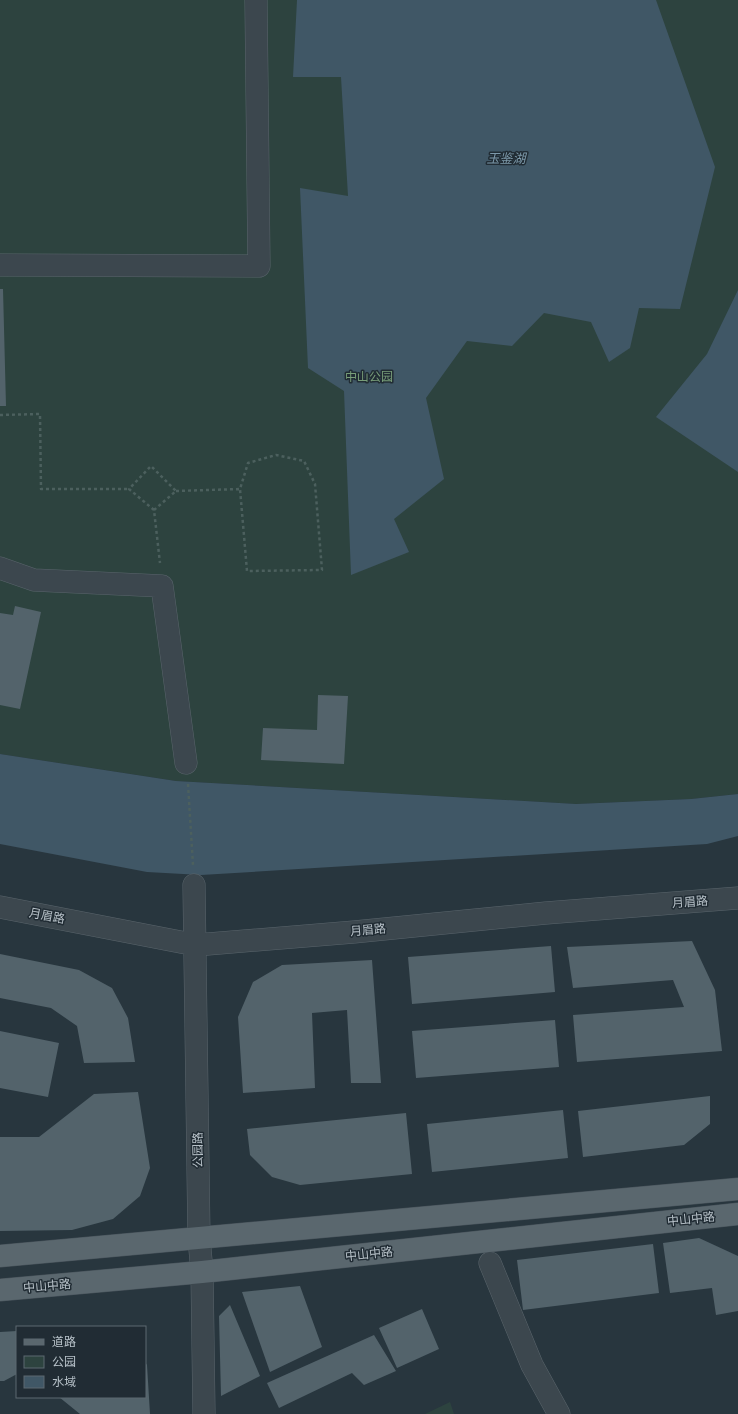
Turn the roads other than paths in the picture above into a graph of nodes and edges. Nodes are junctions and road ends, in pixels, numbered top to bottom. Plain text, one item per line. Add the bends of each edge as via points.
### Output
1 (256, 0) edge
2 (0, 265) edge
3 (0, 568) edge
4 (186, 763) road end
5 (194, 885) road end
6 (738, 898) edge
7 (0, 907) edge
8 (196, 945) junction
9 (738, 1189) edge
10 (738, 1214) edge
11 (199, 1238) junction
12 (0, 1256) edge
13 (490, 1263) dead end
14 (202, 1272) junction
15 (0, 1290) edge
16 (204, 1414) edge
17 (559, 1414) edge

1 - 2 street via 259,266
3 - 4 street via 34,580 162,586
5 - 8 street, 公园路
6 - 8 street, 月眉路
7 - 8 street, 月眉路
8 - 11 street, 公园路
9 - 11 main road
10 - 14 main road, 中山中路
11 - 12 main road
11 - 14 street, 公园路
13 - 17 street via 532,1365
14 - 15 main road, 中山中路
14 - 16 street, 公园路

